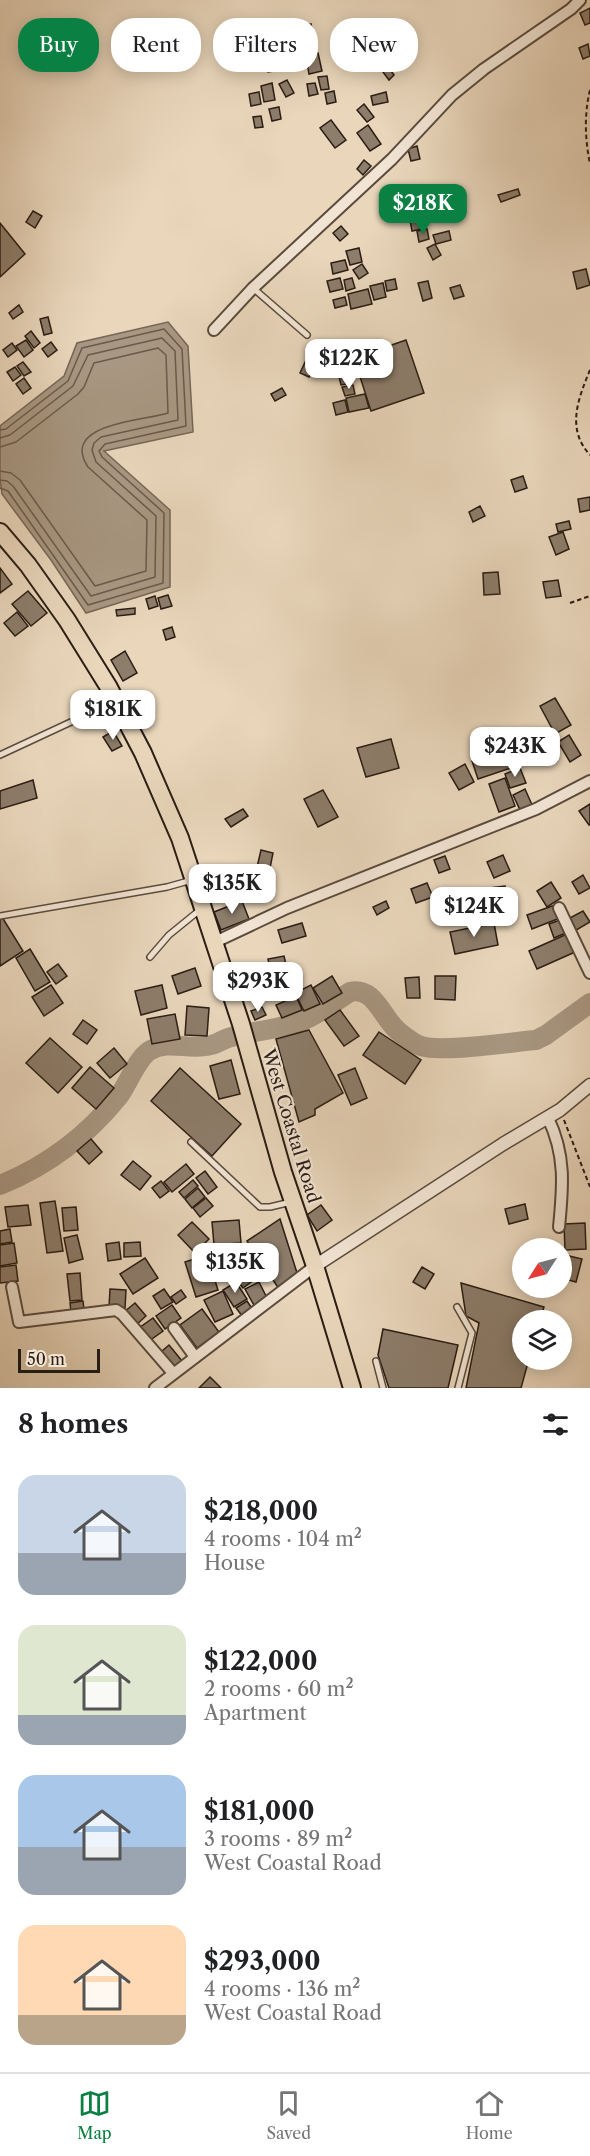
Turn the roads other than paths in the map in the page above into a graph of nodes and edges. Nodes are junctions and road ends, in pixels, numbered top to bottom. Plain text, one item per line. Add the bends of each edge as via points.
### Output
1 (580, 0) edge
2 (253, 288) junction
3 (214, 330) dead end
4 (307, 335) dead end
5 (0, 532) edge
6 (115, 701) junction
7 (0, 755) edge
8 (590, 781) edge
9 (193, 880) junction
10 (203, 908) junction
11 (559, 908) dead end
12 (0, 916) edge
13 (213, 944) junction
14 (150, 957) dead end
15 (590, 973) edge
16 (590, 1085) edge
17 (548, 1118) junction
18 (191, 1142) dead end
19 (293, 1202) junction
20 (559, 1227) dead end
21 (315, 1266) junction
22 (12, 1287) dead end
23 (457, 1307) dead end
24 (174, 1328) dead end
25 (195, 1357) junction
26 (376, 1361) dead end
27 (173, 1373) junction
28 (155, 1388) edge
29 (352, 1388) edge
30 (383, 1388) edge
31 (458, 1388) edge

1 - 2 street via 452,95 392,159
2 - 3 street
2 - 4 lane
5 - 6 main road, West Coastal Road via 67,620
6 - 7 lane
6 - 9 main road, West Coastal Road via 143,753 180,838
8 - 13 street via 536,810 287,908
9 - 10 main road, West Coastal Road
9 - 12 lane via 167,888
10 - 13 main road, West Coastal Road
10 - 14 lane via 169,935
11 - 15 street
13 - 19 main road, West Coastal Road via 241,1024
16 - 17 street
17 - 20 street via 558,1138 563,1184
17 - 21 street
18 - 19 lane via 260,1207
19 - 21 main road, West Coastal Road
21 - 25 street
21 - 29 main road, West Coastal Road
22 - 27 street via 19,1322 116,1310
23 - 31 lane via 472,1333
24 - 25 street
25 - 27 street
26 - 30 lane
27 - 28 street

